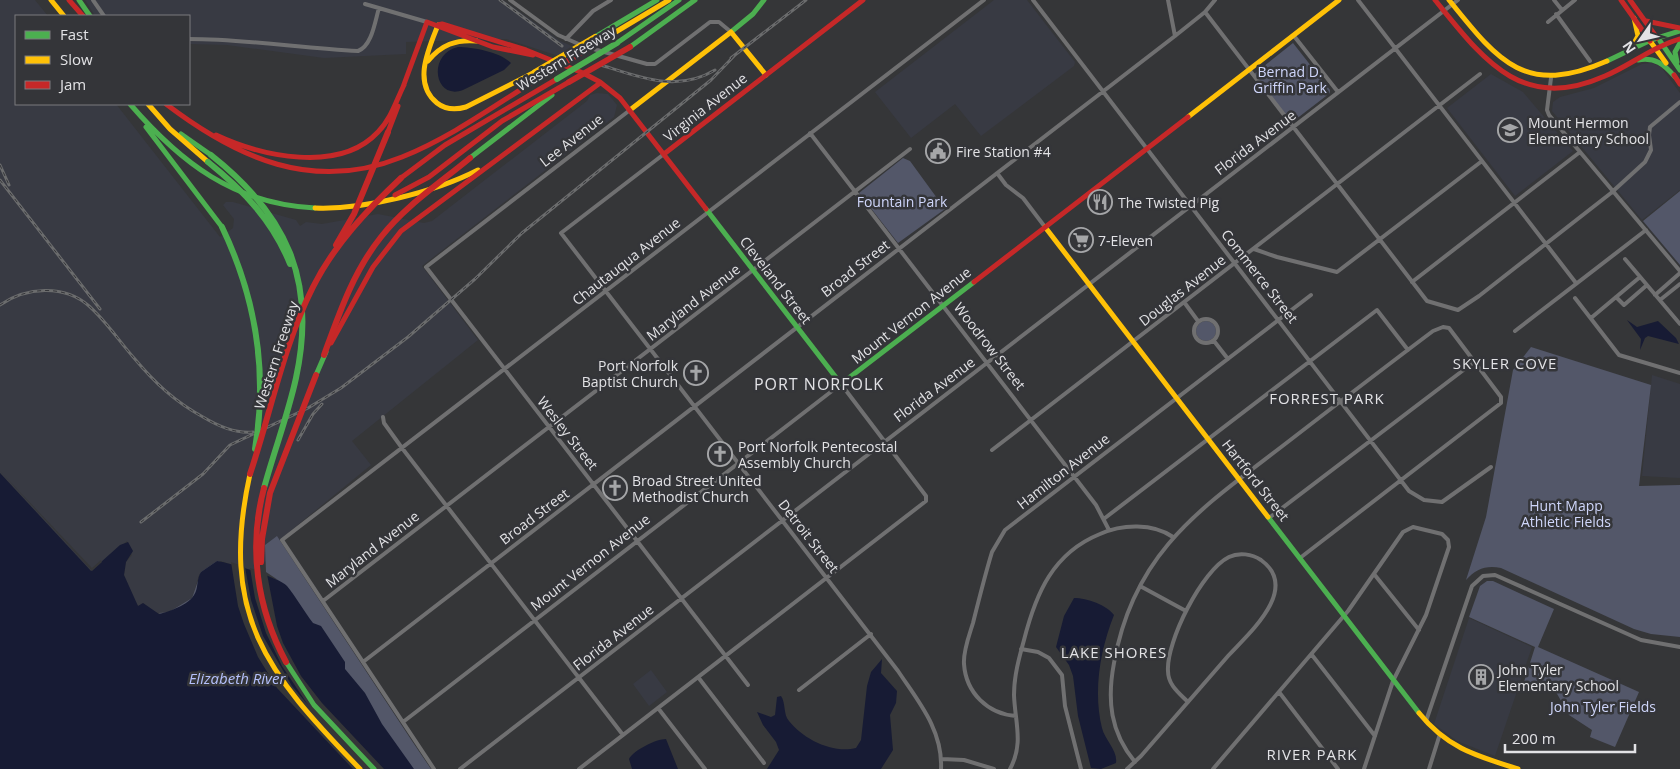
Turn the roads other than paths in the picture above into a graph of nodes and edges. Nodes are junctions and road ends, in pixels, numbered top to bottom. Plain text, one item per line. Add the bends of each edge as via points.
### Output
1 (52, 0) edge
2 (68, 0) edge
3 (79, 0) edge
4 (93, 0) edge
5 (510, 0) edge
6 (611, 0) edge
7 (657, 0) edge
8 (669, 0) edge
9 (679, 0) edge
10 (695, 0) edge
11 (764, 0) edge
12 (863, 0) edge
13 (984, 0) edge
14 (1033, 0) edge
15 (1168, 0) edge
16 (1215, 0) edge
17 (1339, 0) edge
18 (1358, 0) edge
19 (1435, 0) edge
20 (1554, 0) edge
21 (1575, 0) edge
22 (1621, 0) edge
23 (1630, 0) edge
24 (1453, 1) edge
25 (365, 4) dead end
26 (379, 8) junction
27 (1562, 10) junction
28 (1444, 11) junction
29 (1205, 12) junction
30 (1556, 14) junction
31 (63, 15) edge
32 (80, 15) edge
33 (89, 15) edge
34 (103, 15) edge
35 (1634, 18) junction
36 (1646, 20) junction
37 (427, 22) junction
38 (1548, 22) dead end
39 (438, 25) junction
40 (1680, 29) edge
41 (731, 32) junction
42 (1175, 36) junction
43 (1294, 36) junction
44 (1657, 38) junction
45 (566, 39) junction
46 (1680, 39) edge
47 (190, 40) edge
48 (477, 41) junction
49 (1650, 41) junction
50 (1680, 43) edge
51 (1662, 44) junction
52 (1394, 48) junction
53 (1655, 49) junction
54 (1626, 52) junction
55 (533, 55) junction
56 (1590, 61) dead end
57 (1629, 63) junction
58 (425, 66) junction
59 (1679, 69) edge
60 (1249, 70) junction
61 (1480, 74) dead end
62 (766, 75) junction
63 (1675, 77) junction
64 (1550, 78) junction
65 (569, 82) junction
66 (600, 83) junction
67 (1680, 84) edge
68 (404, 85) junction
69 (1549, 88) junction
70 (1103, 92) junction
71 (1338, 92) junction
72 (1680, 102) edge
73 (131, 105) edge
74 (131, 105) edge
75 (149, 105) edge
76 (167, 105) edge
77 (1439, 105) junction
78 (173, 109) junction
79 (630, 110) junction
80 (1293, 127) junction
81 (810, 133) junction
82 (910, 149) dead end
83 (1146, 149) junction
84 (1580, 152) junction
85 (664, 154) junction
86 (498, 158) junction
87 (1482, 161) junction
88 (997, 173) junction
89 (1337, 184) junction
90 (1613, 191) junction
91 (855, 192) junction
92 (372, 202) junction
93 (1514, 203) junction
94 (1191, 206) junction
95 (708, 212) junction
96 (1045, 227) junction
97 (1646, 230) junction
98 (561, 233) joint
99 (1380, 240) junction
100 (1546, 244) junction
101 (899, 248) junction
102 (1254, 249) junction
103 (1625, 259) dead end
104 (1235, 263) junction
105 (324, 266) junction
106 (426, 267) joint
107 (753, 270) junction
108 (1680, 272) edge
109 (1640, 277) junction
110 (1412, 282) junction
111 (1576, 283) junction
112 (1089, 284) junction
113 (1680, 284) edge
114 (1647, 285) junction
115 (606, 291) junction
116 (1311, 295) dead end
117 (1655, 295) junction
118 (1616, 297) junction
119 (1575, 298) dead end
120 (1660, 300) junction
121 (1184, 302) junction
122 (943, 306) junction
123 (1591, 318) junction
124 (1279, 319) junction
125 (1198, 320) junction
126 (1680, 324) edge
127 (797, 328) junction
128 (1515, 331) dead end
129 (1214, 341) junction
130 (1133, 342) junction
131 (650, 349) junction
132 (1408, 350) junction
133 (324, 355) junction
134 (1228, 358) junction
135 (1311, 361) junction
136 (1474, 362) junction
137 (988, 363) junction
138 (504, 369) junction
139 (1680, 373) edge
140 (840, 384) junction
141 (1177, 398) junction
142 (1341, 401) junction
143 (694, 406) junction
144 (383, 417) dead end
145 (1031, 420) junction
146 (549, 427) junction
147 (1208, 439) junction
148 (1372, 441) junction
149 (884, 442) junction
150 (402, 448) junction
151 (992, 450) dead end
152 (739, 463) junction
153 (1491, 467) dead end
154 (250, 474) junction
155 (1074, 476) junction
156 (1240, 480) junction
157 (1401, 480) junction
158 (593, 485) junction
159 (447, 506) junction
160 (1105, 518) junction
161 (1269, 518) junction
162 (783, 520) junction
163 (1109, 530) junction
164 (1173, 537) junction
165 (637, 541) junction
166 (1300, 558) junction
167 (491, 563) junction
168 (1374, 574) junction
169 (827, 577) junction
170 (1140, 586) junction
171 (681, 599) junction
172 (323, 601) junction
173 (1186, 611) junction
174 (1345, 616) junction
175 (535, 620) junction
176 (1419, 630) junction
177 (871, 634) junction
178 (1680, 647) edge
179 (1021, 649) junction
180 (1312, 655) junction
181 (725, 656) junction
182 (286, 662) junction
183 (363, 662) junction
184 (698, 677) junction
185 (579, 678) junction
186 (1394, 680) junction
187 (748, 685) dead end
188 (799, 690) dead end
189 (1279, 692) junction
190 (1188, 702) junction
191 (658, 708) junction
192 (1016, 716) junction
193 (403, 722) junction
194 (1426, 722) junction
195 (623, 735) junction
196 (1375, 736) junction
197 (1439, 737) junction
198 (942, 759) junction
199 (1135, 762) junction
200 (764, 763) dead end
201 (360, 769) edge
202 (374, 769) edge
203 (434, 769) edge
204 (460, 769) edge
205 (579, 769) edge
206 (705, 769) edge
207 (941, 769) edge
208 (994, 769) edge
209 (1010, 769) edge
210 (1081, 769) edge
211 (1127, 769) edge
212 (1213, 769) edge
213 (1338, 769) edge
214 (1364, 769) edge
215 (1429, 769) edge
216 (1516, 769) edge

1 - 31 main road
2 - 32 main road
3 - 33 main road
4 - 34 street
5 - 45 street
6 - 45 street via 593,11
7 - 58 main road, bridge via 535,72 460,108 441,105 429,96 424,84
8 - 78 main road, bridge via 402,156 371,167 339,172 297,170 256,160 215,140
9 - 105 main road, Western Freeway, bridge via 616,43 445,145 401,178 364,216
10 - 65 main road, bridge via 630,47
11 - 41 main road, Lee Avenue
12 - 62 main road, Virginia Avenue
13 - 81 street, Chautauqua Avenue
14 - 70 street, Commerce Street
15 - 42 street
16 - 29 street, Broad Street
17 - 43 main road, Mount Vernon Avenue
18 - 52 street
19 - 28 main road
20 - 27 street
21 - 27 street
22 - 35 main road
23 - 36 main road
24 - 28 street, Florida Avenue
24 - 64 main road via 1498,58 1525,73
25 - 26 street
26 - 37 street
26 - 47 street via 368,42 358,51
27 - 30 street
28 - 52 street, Florida Avenue
28 - 69 main road via 1494,68 1521,83
29 - 42 street, Broad Street
29 - 60 street
30 - 38 street
30 - 56 street
35 - 49 main road
35 - 54 main road via 1639,38
36 - 40 main road
36 - 44 main road
37 - 39 main road
37 - 68 main road
39 - 48 main road
39 - 55 main road via 526,50
39 - 58 main road
40 - 44 main road
41 - 45 street via 720,22 710,22 655,64
41 - 62 main road
41 - 79 main road, Lee Avenue
42 - 70 street, Broad Street
43 - 60 main road, Mount Vernon Avenue
43 - 71 street
44 - 49 main road
44 - 51 main road
46 - 51 main road
48 - 55 main road
48 - 58 main road via 462,39 449,42 434,53
49 - 53 main road
49 - 54 main road
50 - 59 main road via 1675,52
51 - 53 main road
51 - 59 main road
52 - 71 street, Florida Avenue
52 - 77 street
53 - 57 main road
53 - 63 main road
54 - 64 main road via 1581,74
55 - 66 main road, Cleveland Street via 577,70
57 - 63 main road via 1656,59
57 - 69 main road via 1588,83 1570,88
60 - 80 street
60 - 83 main road, Mount Vernon Avenue
61 - 77 street, Douglas Avenue
62 - 85 main road, Virginia Avenue
63 - 67 main road
64 - 69 street
65 - 92 main road via 494,126 417,184
65 - 133 main road, Western Freeway, bridge via 470,158 412,206 381,237 364,262
66 - 79 main road, Cleveland Street
66 - 86 main road
68 - 78 main road via 386,122 374,137 352,150 327,155 283,156 240,146 212,134
68 - 105 main road, bridge via 354,214
69 - 84 street via 1548,114
70 - 83 street, Commerce Street
70 - 88 street, Broad Street
71 - 80 street, Florida Avenue
72 - 90 street via 1652,124 1648,158
73 - 92 main road via 174,152 225,184 270,200 304,207 343,207
74 - 154 main road, bridge via 222,227 234,248 244,279 261,364 260,419
75 - 182 main road, bridge via 209,158 253,189 278,224 294,262 301,301 302,337 298,369 262,495 257,531 262,600 273,639
76 - 78 main road
77 - 87 street
77 - 89 street, Douglas Avenue
79 - 85 main road, Cleveland Street
79 - 106 street, Lee Avenue
80 - 89 street
80 - 94 street, Florida Avenue
81 - 91 street, Woodrow Street
81 - 95 street, Chautauqua Avenue
82 - 91 street, Maryland Avenue
83 - 94 street, Commerce Street
83 - 96 main road, Mount Vernon Avenue
84 - 90 street
84 - 93 street
85 - 95 main road, Cleveland Street
85 - 98 street, Virginia Avenue
86 - 92 main road via 460,178 408,195
86 - 133 main road, bridge via 401,232 381,254
87 - 93 street
87 - 99 street
88 - 96 street, Hartford Street via 1023,198
88 - 101 street, Broad Street
89 - 99 street
89 - 102 street, Douglas Avenue
90 - 97 street
90 - 100 street
91 - 101 street, Woodrow Street
91 - 107 street, Maryland Avenue
93 - 100 street
93 - 110 street
94 - 104 street, Commerce Street
94 - 112 street, Florida Avenue
95 - 107 main road, Cleveland Street
95 - 115 street, Chautauqua Avenue
96 - 112 main road, Hartford Street
96 - 122 main road, Mount Vernon Avenue
97 - 108 street
97 - 111 street
98 - 115 street, Detroit Street
99 - 102 street via 1338,272
99 - 110 street
100 - 110 street via 1461,309 1450,309 1427,301
100 - 111 street
101 - 122 street, Woodrow Street
101 - 127 street, Broad Street
102 - 104 street, Douglas Avenue
103 - 109 street
104 - 121 street, Douglas Avenue
104 - 124 street, Commerce Street
105 - 154 main road, Western Freeway, bridge via 296,326
106 - 138 street, Wesley Street
107 - 127 main road, Cleveland Street
107 - 131 street, Maryland Avenue
108 - 117 street
109 - 114 street
109 - 118 street
111 - 128 street
112 - 130 main road, Hartford Street
112 - 137 street, Florida Avenue
113 - 120 street
114 - 117 street
114 - 118 street via 1624,305
115 - 131 street, Detroit Street
115 - 138 street, Chautauqua Avenue
116 - 124 street, Hamilton Avenue
117 - 120 street
118 - 123 street
119 - 123 street
120 - 126 street
121 - 125 street
121 - 130 street, Douglas Avenue
122 - 137 street, Woodrow Street
122 - 140 main road, Mount Vernon Avenue
123 - 139 street via 1620,355
124 - 134 street, Hamilton Avenue
124 - 135 street, Commerce Street
125 - 129 street via 1207,319 1215,324 1218,333
125 - 129 street via 1194,328 1197,338 1206,343
127 - 140 main road, Cleveland Street
127 - 143 street, Broad Street
129 - 134 street
130 - 141 main road, Hartford Street
130 - 145 street, Douglas Avenue
131 - 143 street, Detroit Street
131 - 146 street, Maryland Avenue
132 - 135 street via 1377,310
132 - 136 street via 1444,327
132 - 142 street
133 - 182 main road, Western Freeway, bridge via 275,478 262,536 265,595
134 - 141 street, Hamilton Avenue
135 - 142 street, Commerce Street
135 - 147 street
136 - 148 street
136 - 157 street via 1502,400 1500,405
137 - 145 street, Woodrow Street
137 - 149 street, Florida Avenue
138 - 146 street, Wesley Street
138 - 150 street, Chautauqua Avenue
140 - 149 street, Cleveland Street
140 - 152 street, Mount Vernon Avenue
141 - 147 main road, Hartford Street
141 - 155 street, Hamilton Avenue
142 - 148 street, Commerce Street
142 - 156 street
143 - 152 street, Detroit Street
143 - 158 street, Broad Street
144 - 150 street
145 - 151 street, Douglas Avenue
145 - 155 street, Woodrow Street
146 - 158 street, Wesley Street
146 - 159 street, Maryland Avenue
147 - 156 main road, Hartford Street
147 - 160 street
148 - 157 street, Commerce Street
148 - 161 street
149 - 162 street, Florida Avenue
149 - 169 street, Cleveland Street via 927,498 926,502
150 - 159 street
150 - 172 street, Chautauqua Avenue via 282,540
152 - 162 street, Detroit Street
152 - 165 street, Mount Vernon Avenue
153 - 157 street, Commerce Street via 1442,502 1418,498
154 - 201 main road, Western Freeway via 240,514 238,546 242,585 252,624 280,680
155 - 160 street, Woodrow Street
155 - 192 street, Hamilton Avenue via 998,539 966,649 965,672 974,693 996,712
156 - 161 main road, Hartford Street
156 - 164 street via 1198,512
157 - 166 street
158 - 165 street, Wesley Street
158 - 167 street, Broad Street
159 - 167 street
159 - 172 street, Maryland Avenue
160 - 163 street, Woodrow Street
161 - 166 main road, Hartford Street
162 - 169 street, Detroit Street
162 - 171 street, Florida Avenue
163 - 164 street via 1147,527
163 - 179 street via 1081,543 1050,572 1034,603
164 - 170 street
165 - 171 street, Wesley Street
165 - 175 street, Mount Vernon Avenue
166 - 174 main road, Hartford Street
167 - 175 street
167 - 183 street, Broad Street
168 - 174 street
168 - 176 street
168 - 176 street via 1406,529 1413,527 1446,537 1449,547
169 - 177 street, Detroit Street
169 - 181 street
170 - 173 street
170 - 199 street via 1120,632 1110,691 1116,733
171 - 181 street, Wesley Street
171 - 185 street, Florida Avenue
172 - 183 street
173 - 190 street via 1172,646 1168,672 1175,690
173 - 190 street via 1214,571 1233,556 1256,557 1269,568 1274,578 1276,590 1270,608
174 - 180 street
174 - 186 main road, Hartford Street
175 - 185 street
175 - 193 street, Mount Vernon Avenue
176 - 186 street
177 - 188 street
177 - 198 street, Detroit Street via 931,722
178 - 194 street via 1641,640 1495,575 1483,576 1472,586
179 - 192 street via 1014,684
179 - 210 street via 1049,658 1062,675 1065,706
180 - 189 street
180 - 196 street
181 - 184 street
181 - 187 street, Wesley Street
182 - 202 main road, Western Freeway via 314,705
183 - 193 street
184 - 191 street
184 - 200 street
185 - 195 street
185 - 204 street, Florida Avenue
186 - 194 main road, Hartford Street
186 - 196 street
189 - 212 street
189 - 213 street
190 - 199 street
191 - 195 street
191 - 206 street
192 - 209 street via 1019,744
193 - 203 street
194 - 197 main road, Hartford Street
195 - 205 street
196 - 214 street
197 - 215 street
197 - 216 main road, Hartford Street via 1457,748
198 - 207 street, Detroit Street
198 - 208 street via 964,760
199 - 211 street

